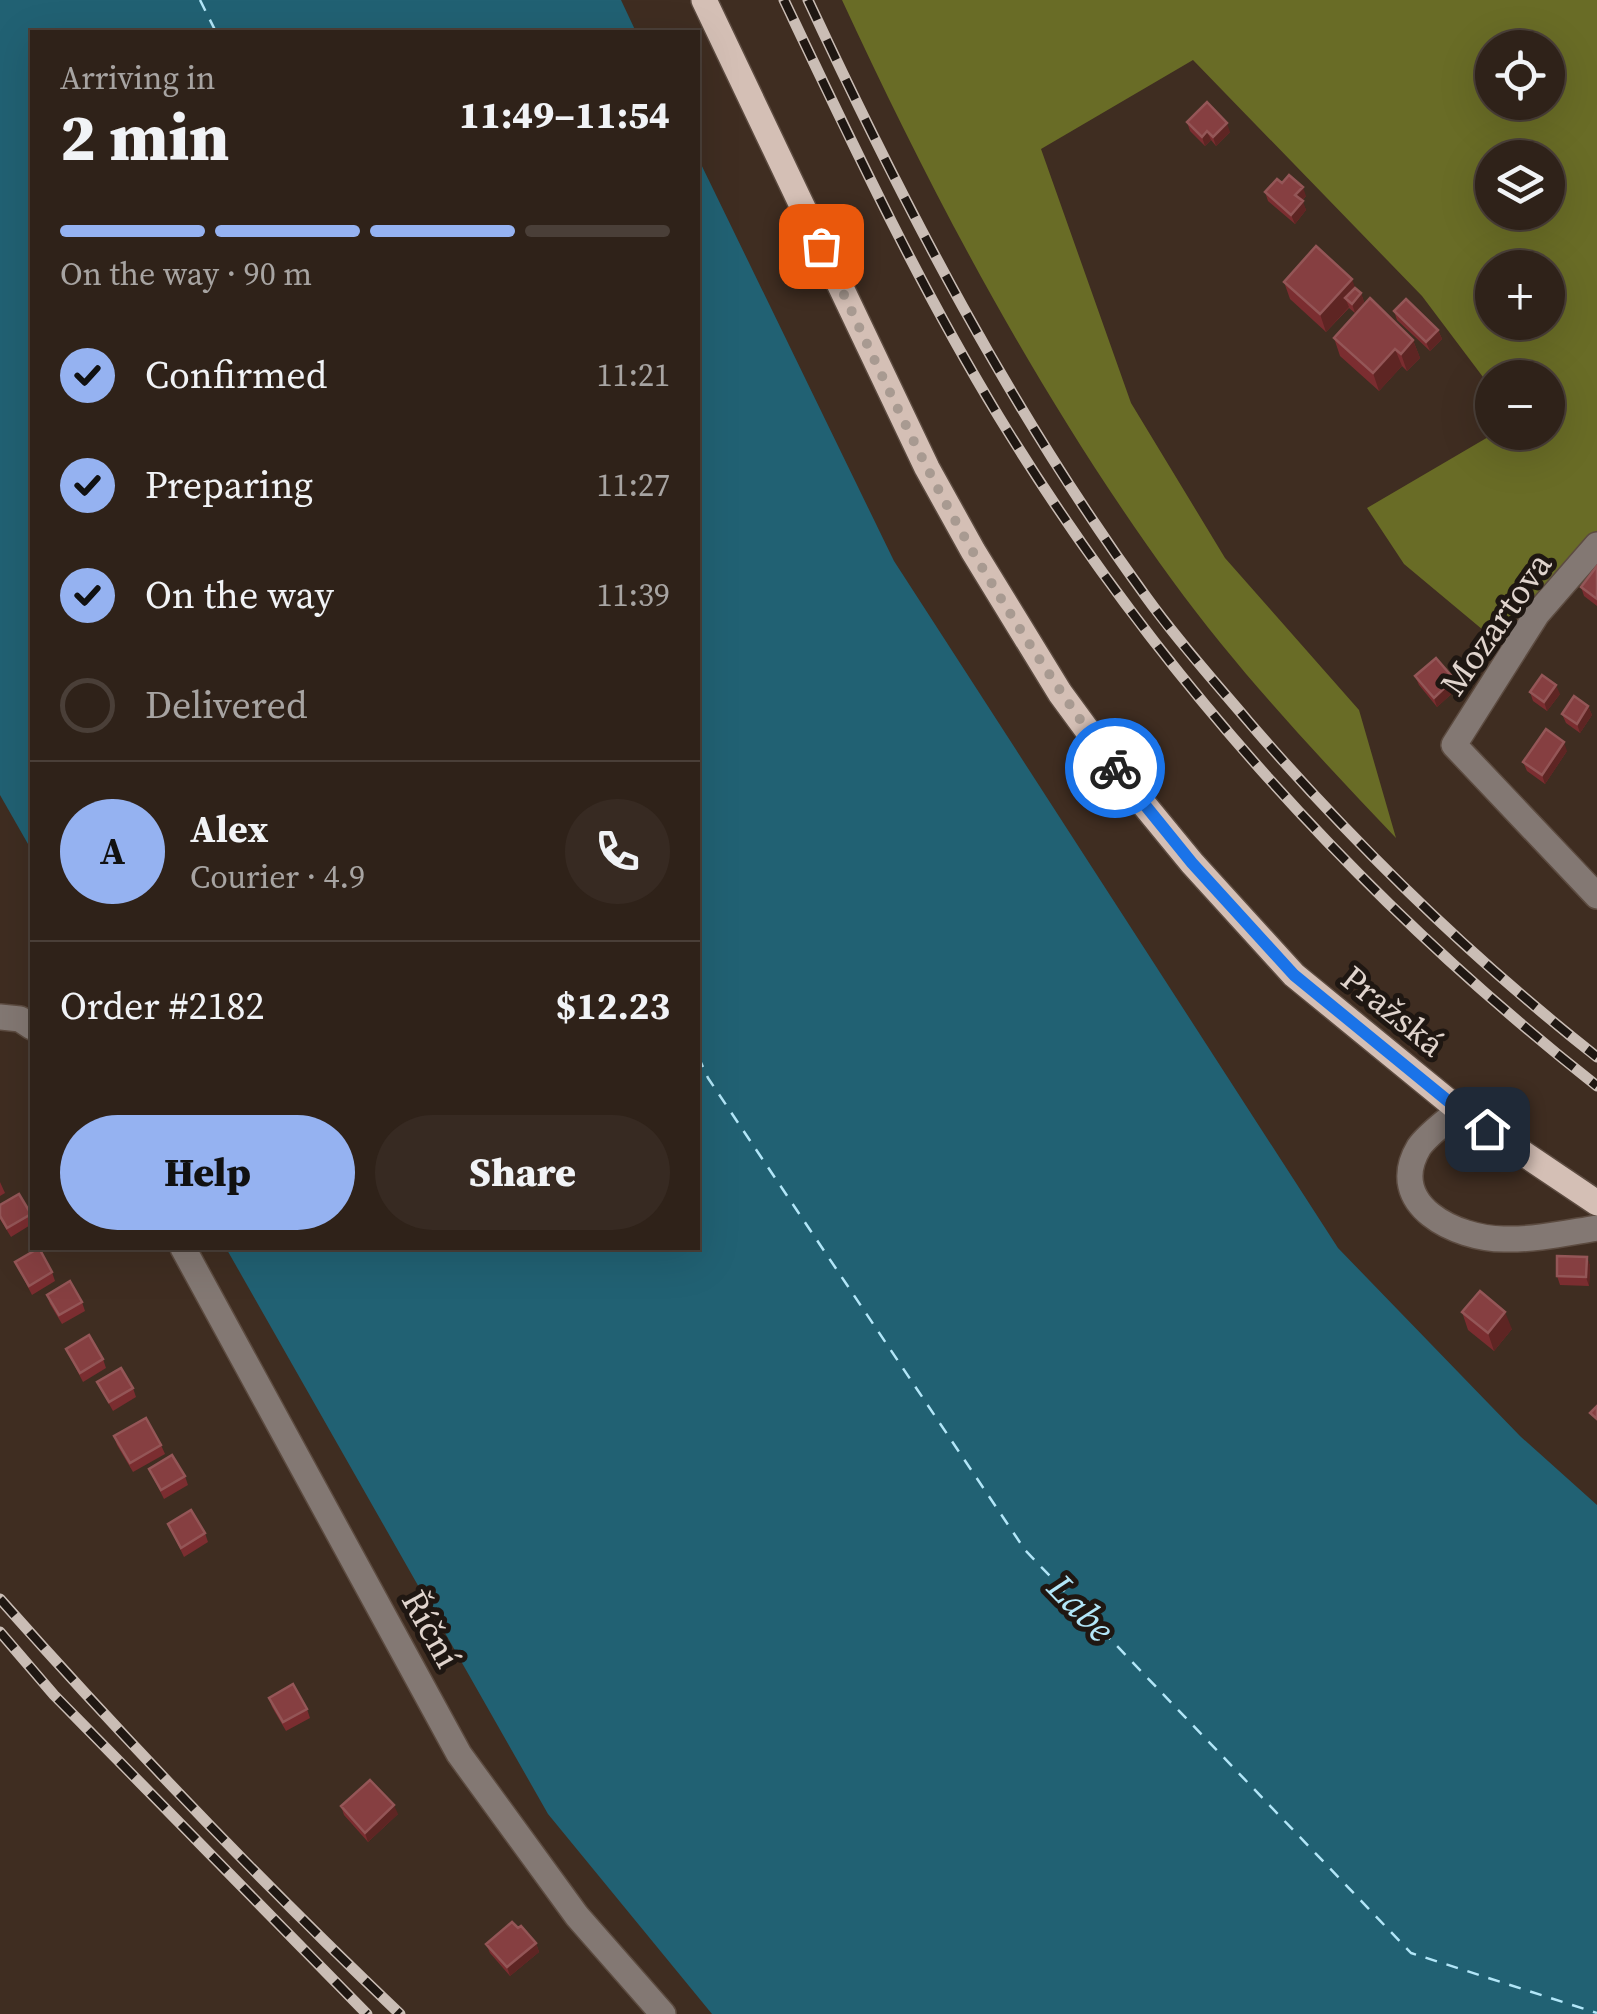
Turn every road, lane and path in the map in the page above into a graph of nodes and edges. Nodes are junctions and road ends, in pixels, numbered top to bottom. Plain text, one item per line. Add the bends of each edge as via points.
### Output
1 (704, 0) edge
2 (1597, 545) edge
3 (1597, 896) edge
4 (0, 1017) edge
5 (30, 1026) edge
6 (1459, 1110) junction
7 (1597, 1202) edge
8 (1597, 1228) edge
9 (184, 1250) edge
10 (663, 2014) edge

1 - 6 main road, Pražská via 888,387 982,567 1060,693 1192,863 1294,975
2 - 3 street, Mozartova via 1537,614 1454,745
4 - 5 street
6 - 7 main road, Pražská
6 - 8 street via 1420,1146 1409,1174 1418,1206 1454,1231 1500,1240
9 - 10 street, Říční via 458,1754 577,1916

